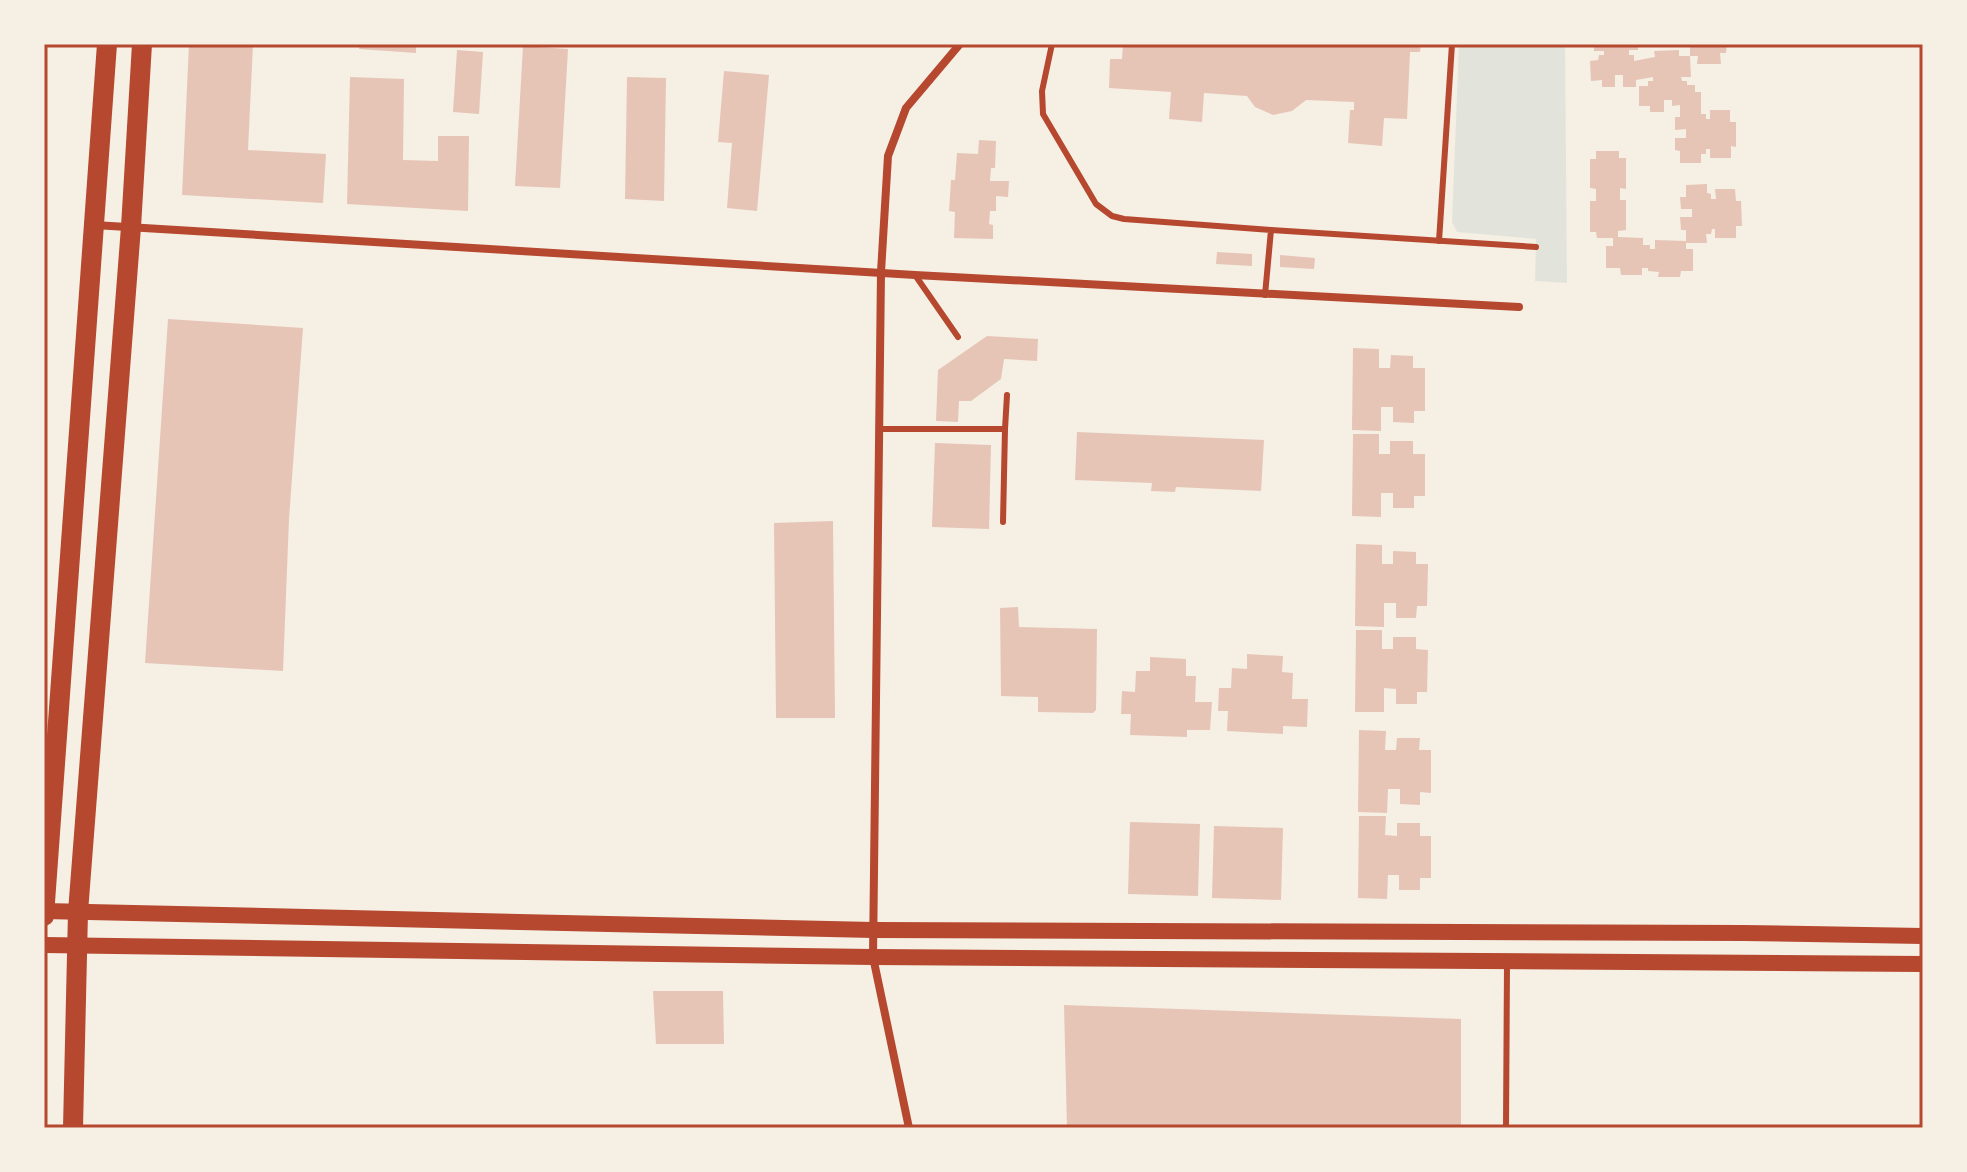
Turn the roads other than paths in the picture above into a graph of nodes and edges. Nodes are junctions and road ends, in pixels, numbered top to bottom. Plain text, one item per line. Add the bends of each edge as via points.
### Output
1 (107, 44) edge
2 (142, 44) edge
3 (960, 44) edge
4 (1052, 44) edge
5 (1452, 44) edge
6 (94, 225) junction
7 (131, 227) junction
8 (1271, 230) junction
9 (1439, 241) junction
10 (1536, 247) dead end
11 (881, 272) junction
12 (915, 275) junction
13 (1265, 295) junction
14 (1519, 307) dead end
15 (958, 337) dead end
16 (1007, 395) dead end
17 (881, 429) junction
18 (1005, 429) junction
19 (1003, 522) dead end
20 (78, 912) junction
21 (44, 914) edge
22 (873, 930) junction
23 (1923, 936) edge
24 (44, 945) edge
25 (76, 947) junction
26 (873, 957) junction
27 (1507, 960) junction
28 (1923, 964) edge
29 (73, 1128) edge
30 (909, 1128) edge
31 (1506, 1128) edge

1 - 6 main road
2 - 7 main road
3 - 11 street via 906,108 888,156
4 - 8 lane via 1043,114 1096,204 1124,219
5 - 9 lane
6 - 7 street
6 - 21 main road
7 - 11 street
7 - 20 main road
8 - 9 lane
8 - 13 lane
9 - 10 lane
11 - 12 street
11 - 17 street
12 - 13 street
12 - 15 lane
13 - 14 street
16 - 18 lane
17 - 18 lane
17 - 22 street
18 - 19 lane
20 - 21 main road
20 - 22 main road
20 - 25 main road
22 - 23 main road
22 - 26 street
24 - 25 main road
25 - 26 main road
25 - 29 main road
26 - 27 main road
26 - 30 street
27 - 28 main road
27 - 31 lane

